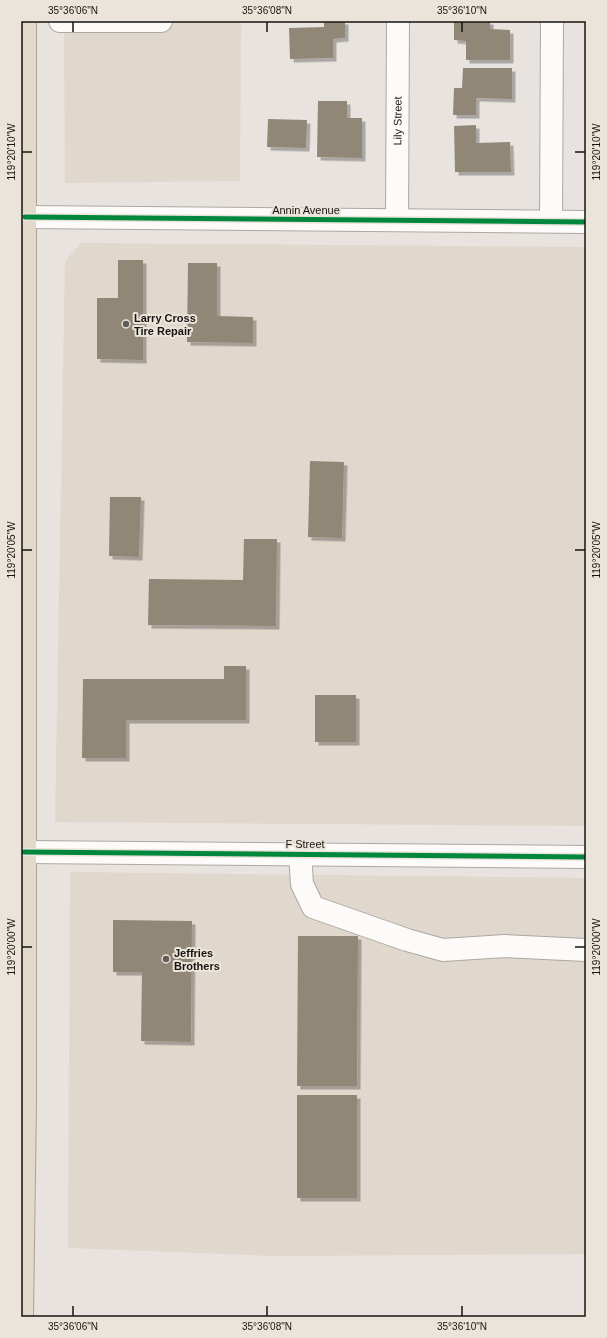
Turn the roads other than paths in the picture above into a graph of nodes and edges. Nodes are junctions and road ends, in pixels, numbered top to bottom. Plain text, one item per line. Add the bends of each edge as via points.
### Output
1 (25, 21) edge
2 (60, 21) edge
3 (161, 21) edge
4 (398, 21) edge
5 (552, 21) edge
6 (25, 217) junction
7 (397, 220) junction
8 (551, 221) junction
9 (586, 222) edge
10 (23, 459) edge
11 (23, 613) edge
12 (24, 852) junction
13 (300, 854) junction
14 (586, 857) edge
15 (586, 950) edge
16 (22, 1317) edge

1 - 6 highway
2 - 3 street
4 - 7 street, Lily Street
5 - 8 street
6 - 7 street, Annin Avenue
6 - 10 highway
7 - 8 street, Annin Avenue
8 - 9 street, Annin Avenue
10 - 11 highway
11 - 12 highway
12 - 13 street, F Street
12 - 16 highway via 25,1104
13 - 14 street, F Street
13 - 15 street via 302,884 313,907 407,940 443,950 506,946

